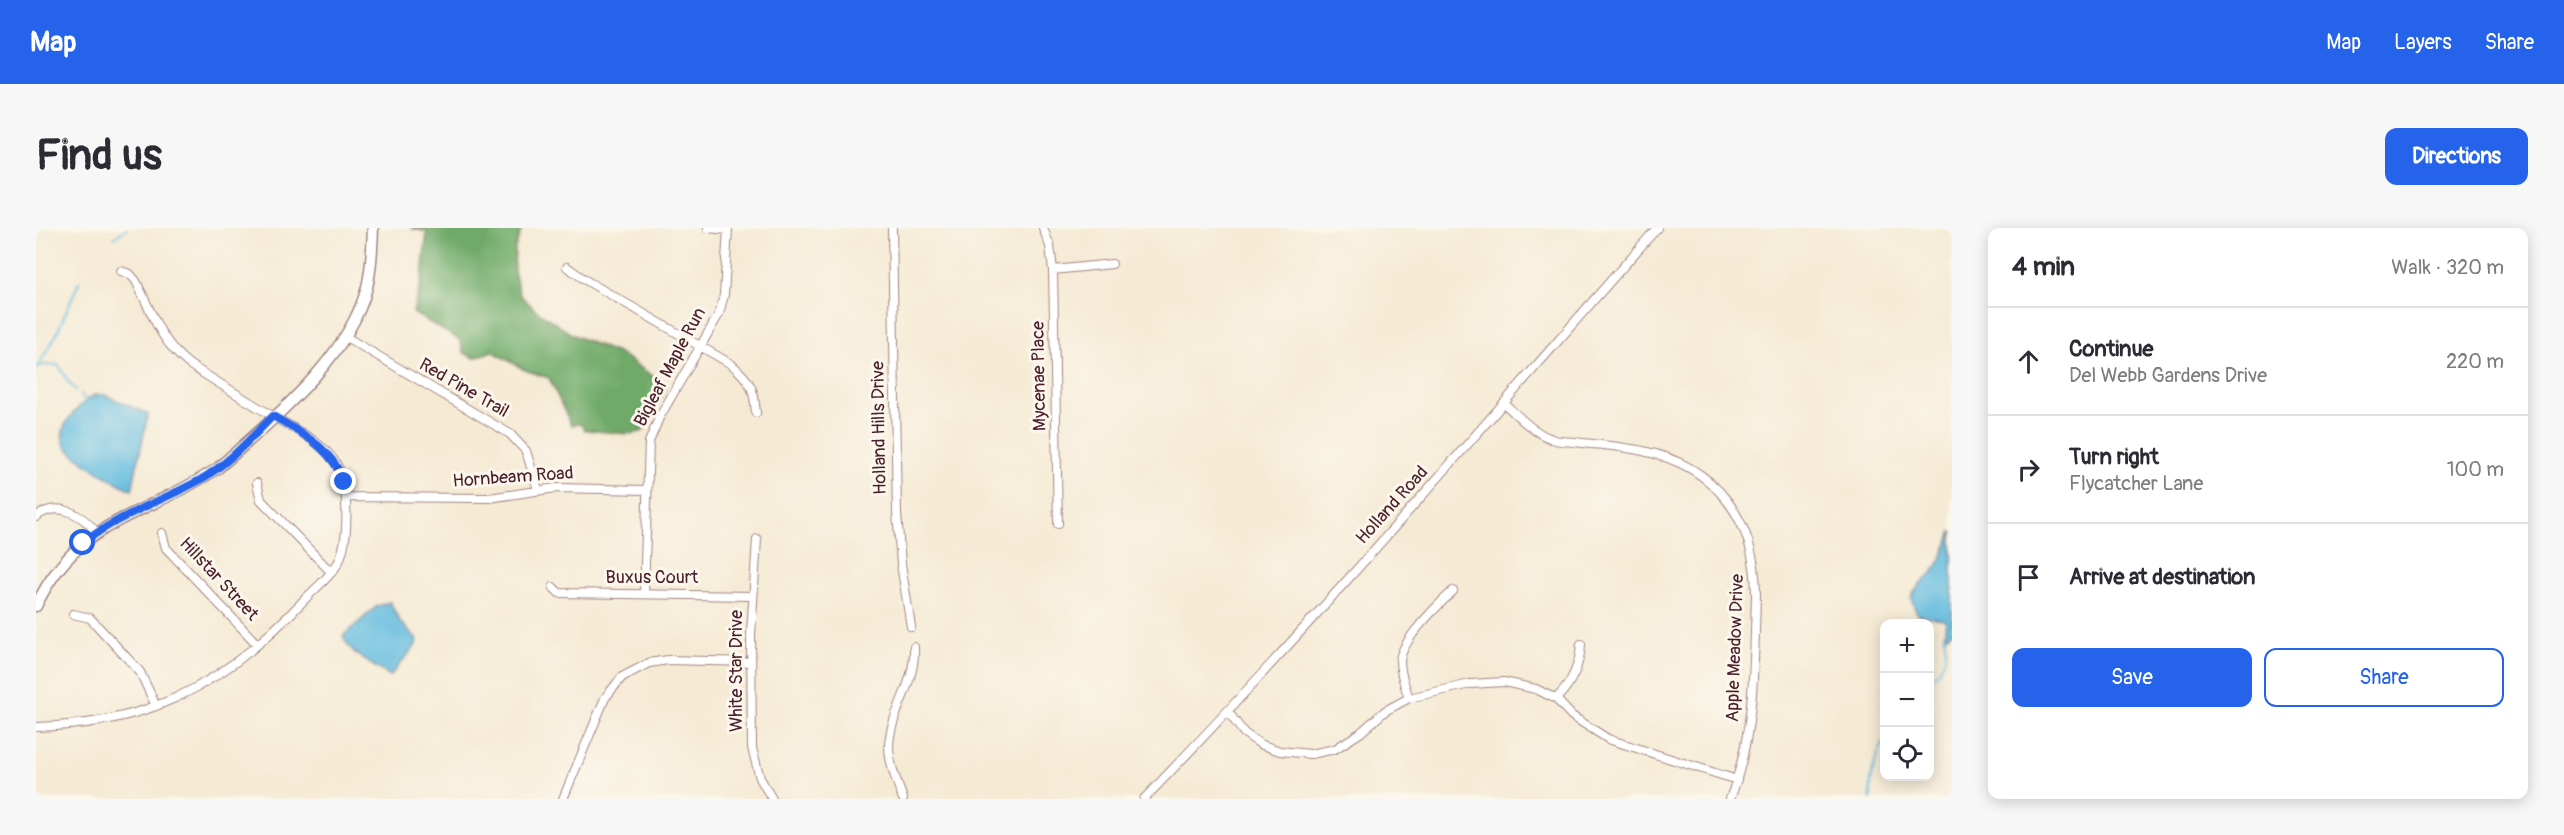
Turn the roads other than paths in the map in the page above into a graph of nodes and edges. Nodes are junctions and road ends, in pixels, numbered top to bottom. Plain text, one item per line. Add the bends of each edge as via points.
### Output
1 (373, 228) edge
2 (708, 228) edge
3 (892, 228) edge
4 (1043, 228) edge
5 (1658, 228) edge
6 (728, 229) edge
7 (1112, 264) dead end
8 (567, 267) dead end
9 (1053, 270) junction
10 (122, 271) dead end
11 (346, 338) junction
12 (700, 345) junction
13 (1505, 404) junction
14 (756, 413) dead end
15 (273, 416) junction
16 (257, 483) dead end
17 (538, 490) junction
18 (646, 490) junction
19 (346, 497) junction
20 (36, 517) edge
21 (1058, 524) dead end
22 (96, 532) junction
23 (162, 533) dead end
24 (757, 539) dead end
25 (331, 572) junction
26 (553, 587) dead end
27 (1453, 591) dead end
28 (644, 594) junction
29 (753, 596) junction
30 (36, 606) edge
31 (73, 614) dead end
32 (911, 627) dead end
33 (257, 644) junction
34 (1581, 644) dead end
35 (914, 647) dead end
36 (751, 662) junction
37 (1409, 698) junction
38 (1556, 699) junction
39 (156, 706) junction
40 (1228, 712) junction
41 (36, 727) edge
42 (1737, 780) junction
43 (563, 799) edge
44 (772, 799) edge
45 (903, 799) edge
46 (1144, 799) edge
47 (1730, 799) edge

1 - 11 street via 367,287
2 - 6 street
3 - 32 street, Holland Hills Drive via 897,513
4 - 9 street, Mycenae Place
5 - 13 street, Holland Road
6 - 12 street, Bigleaf Maple Run via 724,295
7 - 9 street
8 - 12 street
9 - 21 street, Mycenae Place
10 - 15 street via 136,281 161,335 173,351
11 - 15 street via 320,371
11 - 17 street, Red Pine Trail via 510,434 526,451
12 - 14 street via 744,375 754,390
12 - 18 street, Bigleaf Maple Run via 652,432
13 - 40 street, Holland Road
13 - 42 street, Apple Meadow Drive via 1526,424 1552,439 1643,451 1672,459 1715,486 1736,512 1748,538 1756,576 1751,716
15 - 19 street via 333,458
15 - 22 street via 202,479
16 - 25 street via 261,500
17 - 18 street, Hornbeam Road
17 - 19 street, Hornbeam Road via 489,498
18 - 28 street, Bigleaf Maple Run
19 - 25 street via 343,549
20 - 22 street via 46,511 68,511 79,515
22 - 30 street via 68,557
23 - 33 street, Hillstar Street via 166,548
24 - 29 street, White Star Drive
25 - 33 street via 285,621
26 - 28 street, Buxus Court via 559,593
27 - 37 street via 1406,642 1400,660
28 - 29 street, Buxus Court
29 - 36 street, White Star Drive
31 - 39 street via 90,618 133,664 147,683
33 - 39 street via 198,688
34 - 38 street via 1580,662
35 - 45 street via 912,676 889,744
36 - 43 street via 668,660 649,663 622,677 605,698
36 - 44 street, White Star Drive via 752,748 760,778
37 - 38 street via 1470,684 1504,682 1536,689
37 - 40 street via 1335,749 1311,754 1280,751 1260,744 1244,733
38 - 42 street via 1572,716 1608,739
39 - 41 street via 99,722
40 - 46 street, Holland Road
42 - 47 street, Apple Meadow Drive

